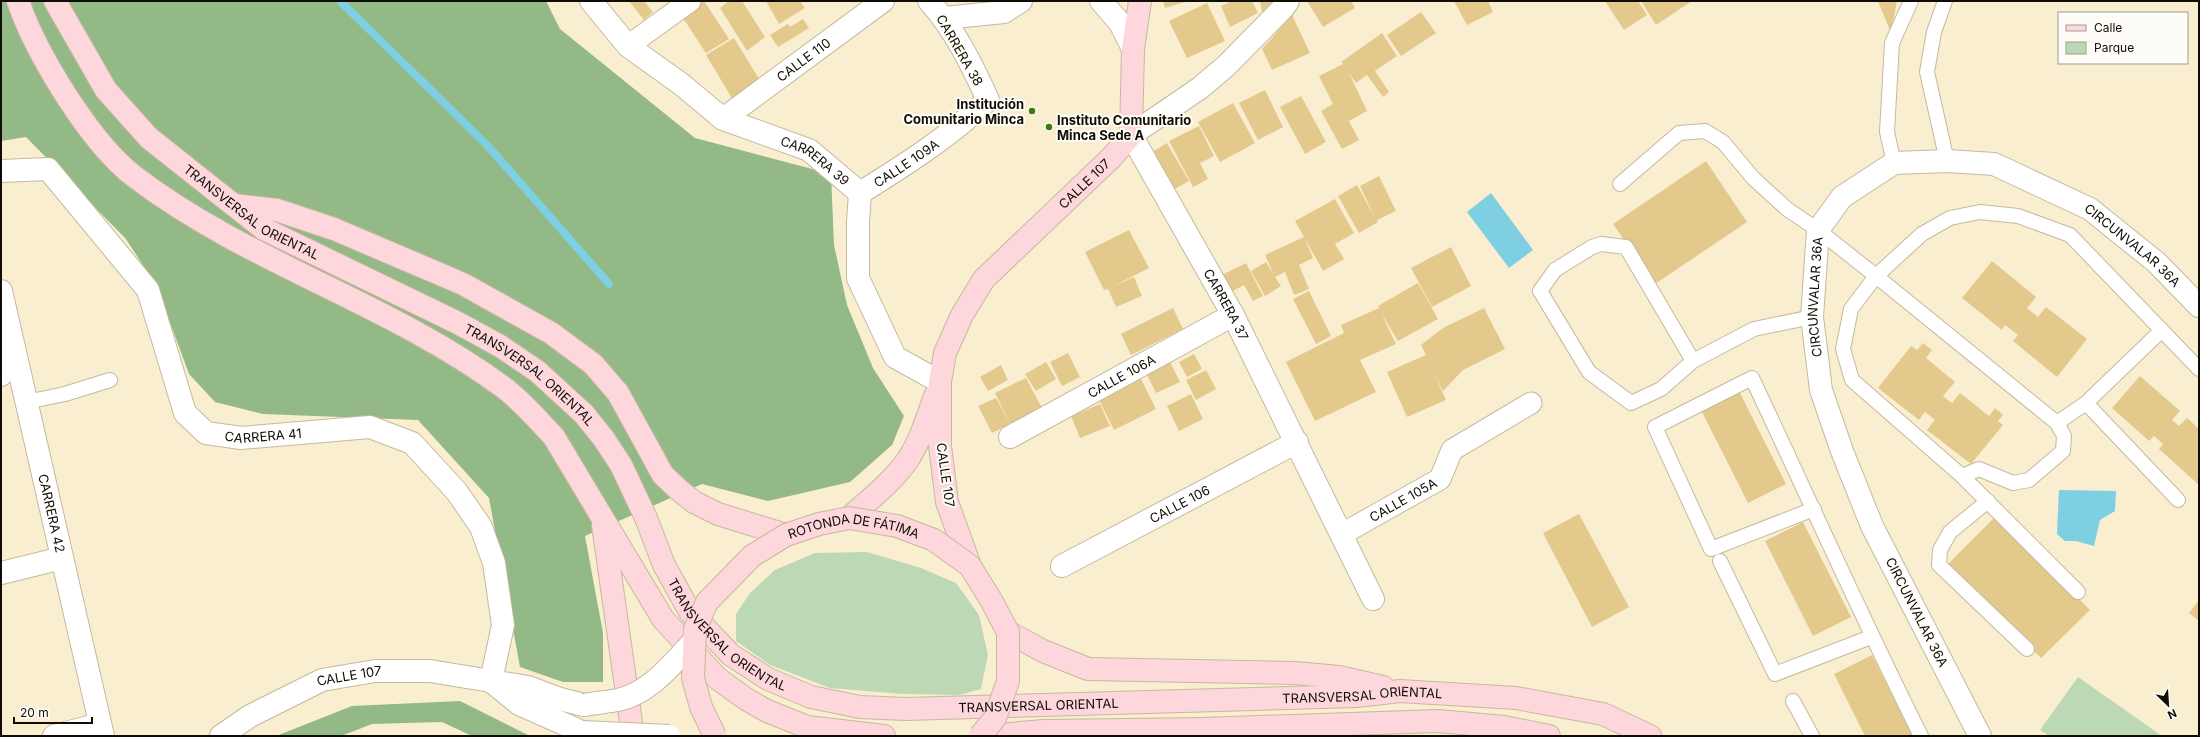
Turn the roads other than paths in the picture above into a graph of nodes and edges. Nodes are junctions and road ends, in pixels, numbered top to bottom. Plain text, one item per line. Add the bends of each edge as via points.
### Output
1 (18, 1) edge
2 (55, 1) edge
3 (591, 1) edge
4 (690, 1) edge
5 (883, 1) edge
6 (929, 1) edge
7 (1021, 1) edge
8 (1101, 1) edge
9 (1140, 1) edge
10 (1288, 1) edge
11 (1911, 1) edge
12 (1945, 1) edge
13 (944, 18) junction
14 (628, 46) junction
15 (1133, 49) junction
16 (988, 100) joint
17 (723, 119) junction
18 (1131, 135) junction
19 (1947, 161) junction
20 (1894, 163) junction
21 (1, 171) edge
22 (1620, 184) dead end
23 (860, 193) junction
24 (234, 205) junction
25 (1818, 230) junction
26 (1876, 276) junction
27 (1, 291) edge
28 (2199, 306) edge
29 (1233, 315) junction
30 (1812, 318) junction
31 (2162, 330) junction
32 (14, 347) junction
33 (1693, 361) junction
34 (2199, 369) edge
35 (1, 375) edge
36 (110, 380) dead end
37 (940, 382) junction
38 (26, 402) junction
39 (1530, 403) dead end
40 (2086, 403) junction
41 (2057, 423) junction
42 (1010, 437) dead end
43 (1297, 442) junction
44 (1962, 476) junction
45 (2178, 500) dead end
46 (1988, 501) junction
47 (1814, 509) junction
48 (602, 518) junction
49 (849, 518) junction
50 (1342, 534) junction
51 (786, 535) junction
52 (62, 558) junction
53 (1720, 561) dead end
54 (970, 566) junction
55 (1062, 566) dead end
56 (1, 573) edge
57 (2078, 592) dead end
58 (1373, 599) dead end
59 (1008, 632) junction
60 (1871, 636) junction
61 (693, 642) junction
62 (2027, 649) dead end
63 (491, 681) junction
64 (1400, 691) junction
65 (1793, 701) dead end
66 (101, 730) edge
67 (1100, 733) edge
68 (54, 736) edge
69 (221, 736) edge
70 (633, 736) edge
71 (669, 736) edge
72 (715, 736) edge
73 (884, 736) edge
74 (980, 736) edge
75 (984, 736) edge
76 (1549, 736) edge
77 (1650, 736) edge
78 (1812, 736) edge
79 (1921, 736) edge
80 (1980, 736) edge

1 - 48 main road, TRANSVERSAL ORIENTAL via 50,68 96,138 134,177 205,223 450,351 504,388 554,437
2 - 24 main road, TRANSVERSAL ORIENTAL via 106,90 149,138
3 - 14 street, CARRERA 39
4 - 14 street
5 - 17 street, CALLE 110
6 - 13 street, CARRERA 38
7 - 13 street via 1004,12
8 - 15 street via 1120,23
9 - 15 main road
10 - 18 street, CALLE 107 via 1226,66 1200,88
11 - 20 lane via 1892,43 1887,132
12 - 19 lane via 1934,32 1928,72
13 - 16 street, CARRERA 38
14 - 17 street, CARRERA 39 via 681,84
15 - 18 main road
16 - 23 street, CALLE 109A via 965,122 920,155
17 - 23 street, CARRERA 39 via 809,150
18 - 29 street, CARRERA 37
18 - 37 main road, CALLE 107 via 1111,158 984,279 962,315 945,353
19 - 20 street, CIRCUNVALAR 36A
19 - 28 street, CIRCUNVALAR 36A via 1994,164 2090,209 2156,262
20 - 25 street, CIRCUNVALAR 36A via 1842,197
21 - 63 street, CARRERA 41 via 48,169 148,290 185,413 206,433 241,438 370,427 412,443 457,492 481,528 494,563 503,625
22 - 25 lane via 1679,133 1705,131 1723,142 1753,178 1787,210
23 - 37 street, CARRERA 39 via 858,278 895,356
24 - 51 main road via 277,210 334,229 463,284 551,333 593,364 618,393 663,475 679,490 694,502 718,514
24 - 64 main road, TRANSVERSAL ORIENTAL via 264,229 458,323 500,346 537,371 584,414 621,465 646,518 664,565 690,612 731,655 768,678 811,697 860,707 906,709 1357,696
25 - 26 lane
25 - 30 street, CIRCUNVALAR 36A
26 - 31 lane via 1922,234 1950,218 1980,212 2018,216 2070,235
26 - 41 lane
26 - 44 lane via 1851,309 1843,349 1852,380
27 - 32 street, CARRERA 42
29 - 42 street, CALLE 106A
29 - 43 street, CARRERA 37
30 - 33 lane via 1754,329
30 - 80 street, CIRCUNVALAR 36A via 1821,390 1872,526
31 - 34 lane
31 - 40 lane
32 - 35 street
32 - 38 street, CARRERA 42
33 - 33 lane via 1661,389 1631,402 1589,372 1540,291 1555,270 1592,247 1601,244 1626,247
36 - 38 lane via 65,394
37 - 49 main road, CALLE 107 via 923,429 907,461 887,485
37 - 54 main road, CALLE 107 via 940,446 947,502
38 - 52 street, CARRERA 42
39 - 50 street, CALLE 105A via 1452,450 1440,479
40 - 41 lane
40 - 45 lane
41 - 44 lane via 2064,436 2063,451 2029,480 2013,483 1980,469
43 - 50 street, CARRERA 37
43 - 55 street, CALLE 106
44 - 46 lane
46 - 57 lane
46 - 62 lane via 1950,532 1940,550 1939,565
47 - 47 lane via 1752,378 1656,427 1711,549
47 - 60 lane
48 - 70 main road
48 - 73 main road, TRANSVERSAL ORIENTAL via 663,619 718,678 767,711 806,727
49 - 51 main road, ROTONDA DE FÁTIMA, bridge via 819,524
49 - 54 main road, ROTONDA DE FÁTIMA, bridge via 897,526 934,540
50 - 58 street, CARRERA 37
51 - 61 main road, ROTONDA DE FÁTIMA, bridge via 752,556 707,602 695,629
52 - 56 street
52 - 66 street, CARRERA 42
53 - 60 lane via 1775,674
54 - 59 main road, ROTONDA DE FÁTIMA, bridge
59 - 64 main road via 1043,651 1088,669 1296,673 1339,677
59 - 74 main road, ROTONDA DE FÁTIMA, bridge via 1008,681 996,718
60 - 79 lane
61 - 63 street, CALLE 107, bridge via 663,674 644,689 619,700 584,705 528,687
61 - 72 main road, ROTONDA DE FÁTIMA, bridge via 694,685 701,708
63 - 69 street, CALLE 107 via 430,671 376,671 322,680 250,716
63 - 71 street, bridge via 519,704 582,732
64 - 77 main road, TRANSVERSAL ORIENTAL via 1516,698 1603,714
65 - 78 lane
66 - 68 street
67 - 75 main road, TRANSVERSAL ORIENTAL via 1044,731
67 - 76 main road, TRANSVERSAL ORIENTAL via 1438,721 1504,727

